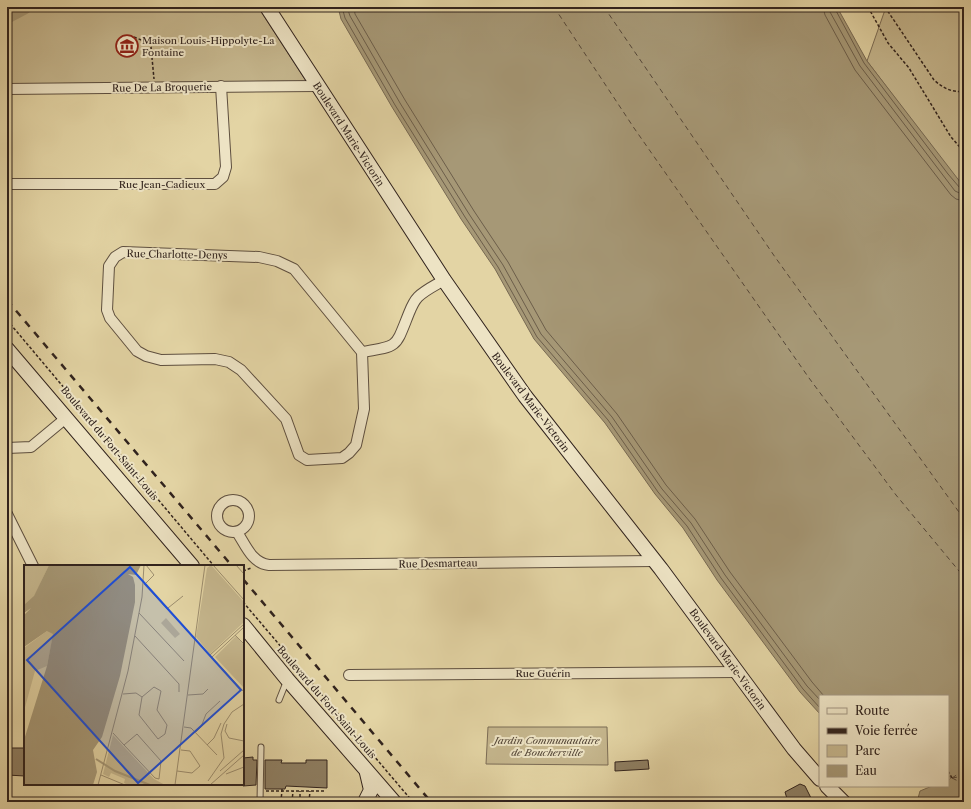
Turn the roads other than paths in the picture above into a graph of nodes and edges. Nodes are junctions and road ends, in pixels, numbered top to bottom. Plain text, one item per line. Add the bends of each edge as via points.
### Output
1 (267, 7) edge
2 (221, 86) junction
3 (317, 86) junction
4 (7, 89) edge
5 (7, 184) edge
6 (444, 280) junction
7 (7, 349) edge
8 (362, 352) junction
9 (66, 418) junction
10 (7, 448) edge
11 (7, 514) edge
12 (237, 532) dead end
13 (655, 561) junction
14 (187, 564) edge
15 (33, 565) edge
16 (244, 626) edge
17 (737, 672) junction
18 (349, 675) dead end
19 (287, 679) junction
20 (278, 700) dead end
21 (261, 747) dead end
22 (365, 769) junction
23 (819, 778) edge
24 (828, 787) edge
25 (260, 802) edge
26 (365, 802) edge
27 (394, 802) edge
28 (842, 802) edge

1 - 3 street, Boulevard Marie-Victorin
2 - 3 street, Rue De La Broquerie
2 - 4 street, Rue De La Broquerie
2 - 5 street, Rue Jean-Cadieux via 226,167 223,177 215,184
3 - 6 street, Boulevard Marie-Victorin
6 - 8 street via 418,297 398,341 386,348
6 - 13 street, Boulevard Marie-Victorin via 525,396
7 - 9 street, Boulevard du Fort-Saint-Louis
8 - 8 street, Rue Charlotte-Denys via 364,409 356,445 342,458 307,460 299,455 286,419 242,370 229,362 215,359 161,360 137,351 110,318 107,310 109,266 115,257 123,252 259,257 277,261 294,269
9 - 10 street via 30,447
9 - 14 street, Boulevard du Fort-Saint-Louis
11 - 15 street
12 - 13 street, Rue Desmarteau via 254,559 260,564 269,565
13 - 17 street, Boulevard Marie-Victorin
16 - 19 street, Boulevard du Fort-Saint-Louis
17 - 18 street, Rue Guérin
17 - 23 street, Boulevard Marie-Victorin via 794,749
19 - 20 lane
19 - 22 street, Boulevard du Fort-Saint-Louis
21 - 25 lane
22 - 26 street via 371,785 369,797
22 - 27 street, Boulevard du Fort-Saint-Louis
24 - 28 street

